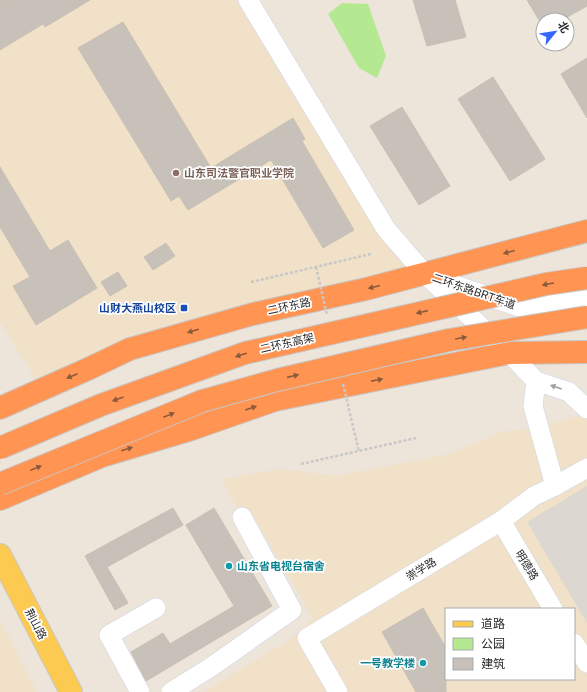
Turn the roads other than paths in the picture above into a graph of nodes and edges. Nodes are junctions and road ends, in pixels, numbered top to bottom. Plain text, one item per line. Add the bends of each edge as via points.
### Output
1 (248, 0) edge
2 (587, 231) edge
3 (425, 274) junction
4 (587, 278) edge
5 (587, 299) edge
6 (522, 308) junction
7 (587, 317) edge
8 (587, 336) edge
9 (587, 345) edge
10 (544, 352) junction
11 (587, 352) edge
12 (509, 353) junction
13 (536, 381) junction
14 (0, 408) edge
15 (587, 409) edge
16 (0, 448) edge
17 (587, 468) edge
18 (0, 484) edge
19 (555, 486) junction
20 (0, 499) edge
21 (242, 517) dead end
22 (501, 521) junction
23 (0, 555) edge
24 (156, 608) dead end
25 (552, 608) edge
26 (575, 645) edge
27 (587, 664) edge
28 (72, 692) edge
29 (140, 692) edge
30 (171, 692) edge
31 (338, 692) edge

1 - 3 street via 386,229
2 -> 3 highway, 二环东路
3 - 6 street, 二环东路BRT车道
3 - 12 street
3 -> 14 highway, 二环东路 via 253,314 130,349
4 -> 16 highway, 二环东高架, bridge via 546,284 244,353 101,405
5 - 6 street, 二环东路BRT车道
6 - 12 street, 二环东路BRT车道
18 -> 7 highway, bridge via 202,402 277,380 449,340
8 - 10 highway
9 - 10 highway
10 - 11 highway
10 - 12 highway
12 - 13 street
20 -> 12 highway via 102,456 189,430 275,400
15 -> 13 street via 569,392
13 - 19 street via 533,406
17 - 19 street, 崇学路
19 - 22 street, 崇学路 via 534,496
21 - 30 street via 292,610
22 - 25 street, 明德路
22 - 31 street, 崇学路 via 307,638
23 - 28 main road, 荆山路
24 - 29 street via 109,635
26 - 27 street

